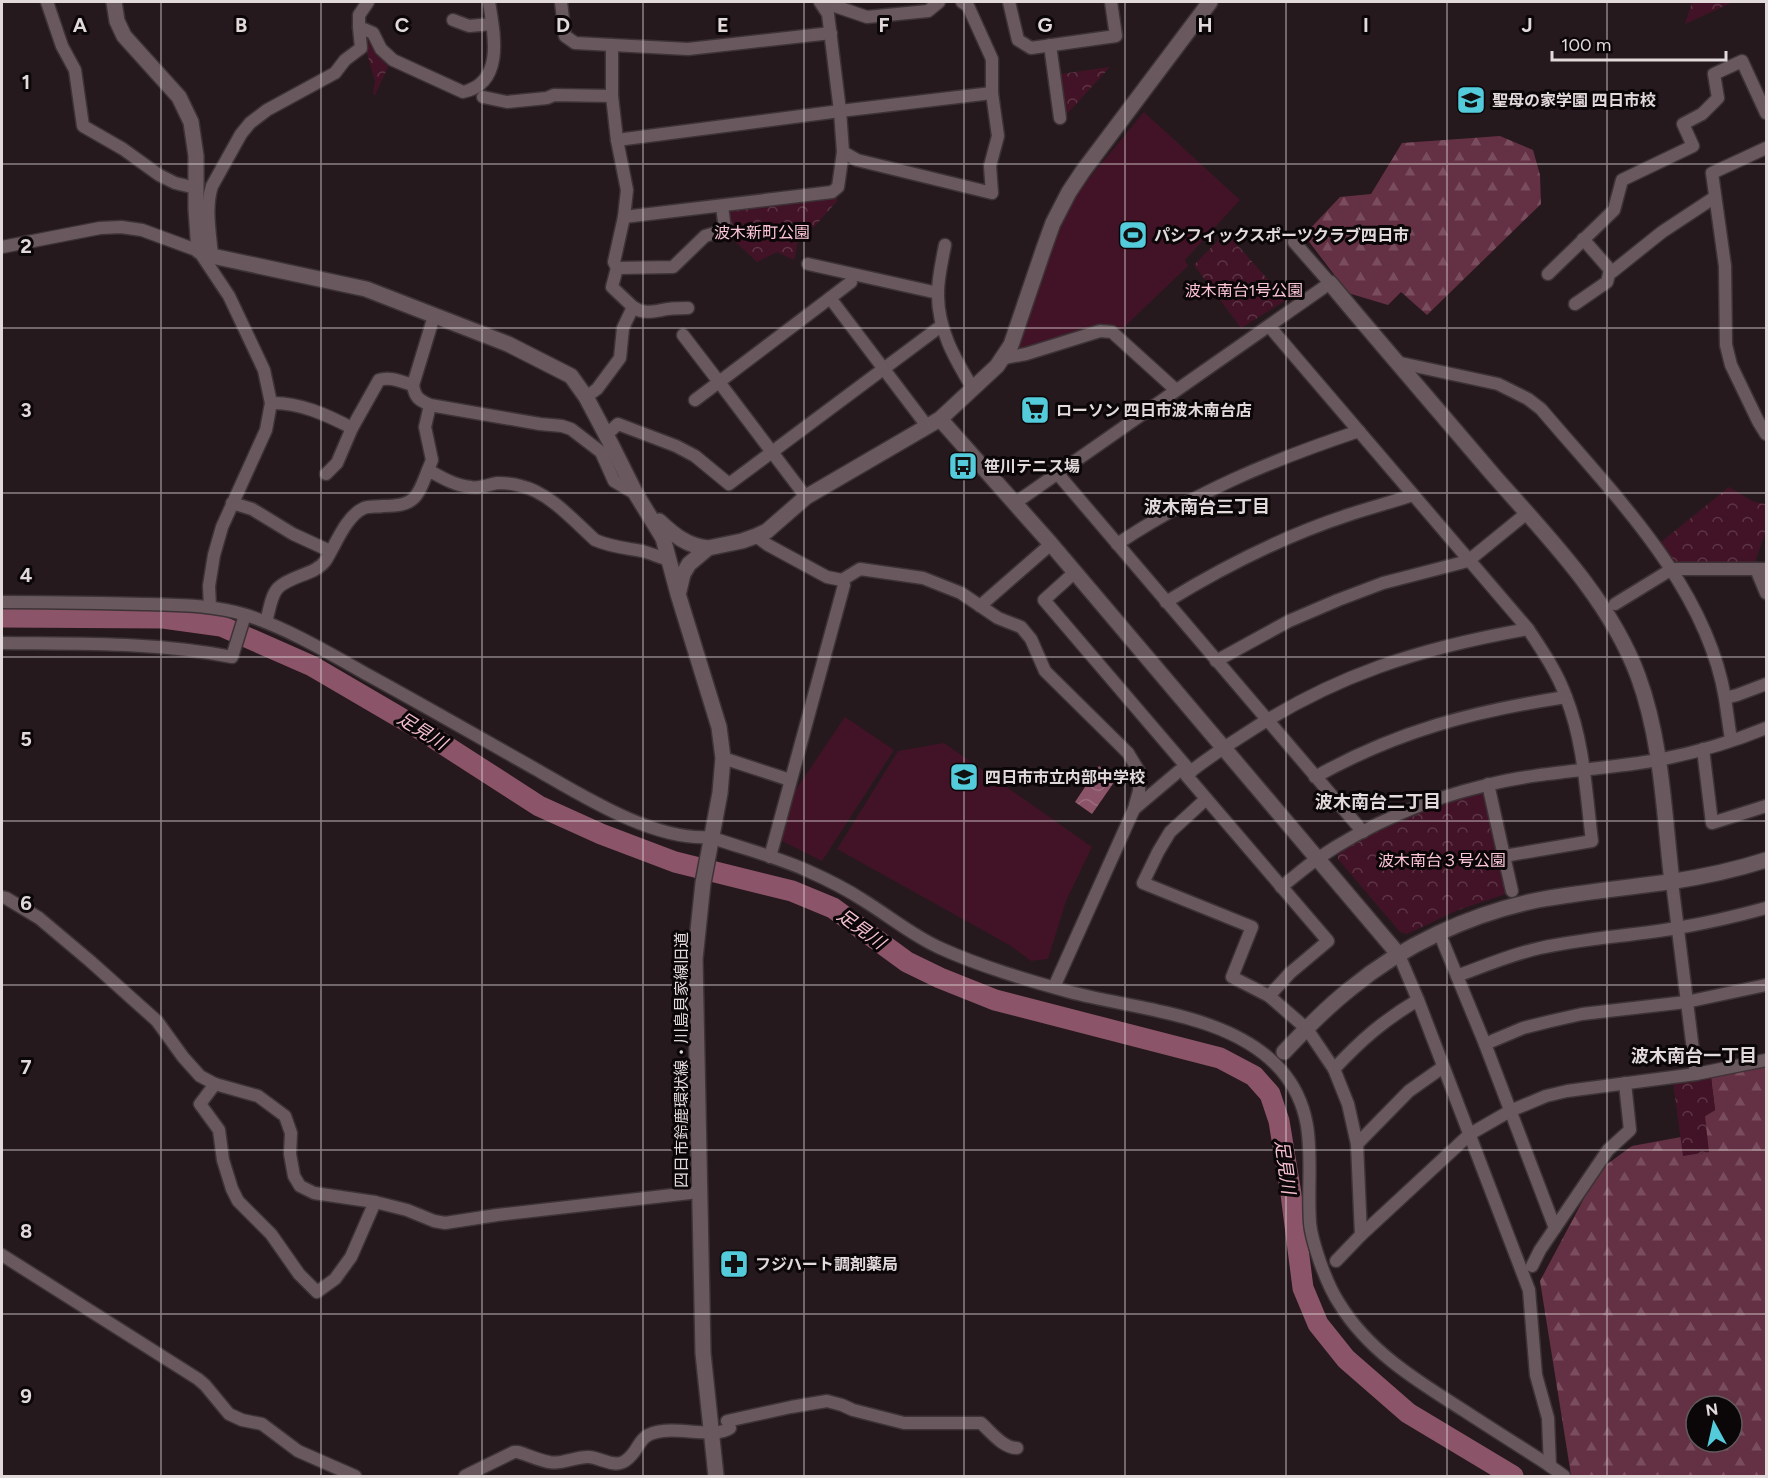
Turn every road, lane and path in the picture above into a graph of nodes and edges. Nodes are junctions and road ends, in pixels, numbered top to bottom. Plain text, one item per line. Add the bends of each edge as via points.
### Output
1 (47, 2) edge
2 (114, 2) edge
3 (368, 2) edge
4 (489, 2) edge
5 (561, 2) edge
6 (821, 2) edge
7 (939, 2) edge
8 (962, 2) edge
9 (1009, 2) edge
10 (1111, 2) edge
11 (1210, 2) edge
12 (453, 20) dead end
13 (492, 24) junction
14 (359, 27) junction
15 (831, 33) junction
16 (612, 45) junction
17 (1050, 45) junction
18 (993, 93) junction
19 (612, 96) junction
20 (483, 97) dead end
21 (840, 111) junction
22 (1767, 113) edge
23 (1060, 118) dead end
24 (616, 140) junction
25 (1767, 148) edge
26 (843, 152) junction
27 (196, 188) junction
28 (1715, 197) junction
29 (722, 206) junction
30 (624, 217) junction
31 (1583, 239) junction
32 (1294, 242) dead end
33 (945, 245) dead end
34 (2, 247) edge
35 (205, 254) junction
36 (808, 264) dead end
37 (617, 268) junction
38 (1610, 270) junction
39 (1548, 274) dead end
40 (851, 282) dead end
41 (1330, 283) junction
42 (938, 293) junction
43 (830, 298) junction
44 (1575, 304) dead end
45 (633, 307) junction
46 (688, 308) dead end
47 (434, 316) junction
48 (941, 326) junction
49 (1269, 326) junction
50 (683, 335) dead end
51 (1004, 358) junction
52 (1396, 362) junction
53 (883, 369) junction
54 (719, 382) junction
55 (413, 385) junction
56 (973, 389) junction
57 (1176, 390) junction
58 (586, 397) junction
59 (695, 400) dead end
60 (271, 403) junction
61 (430, 405) junction
62 (933, 422) junction
63 (352, 428) junction
64 (1359, 431) junction
65 (1767, 434) edge
66 (607, 444) junction
67 (773, 451) junction
68 (428, 470) junction
69 (1057, 473) junction
70 (326, 474) dead end
71 (1413, 495) junction
72 (806, 497) junction
73 (232, 502) junction
74 (1015, 503) junction
75 (648, 511) junction
76 (1527, 513) junction
77 (756, 536) junction
78 (1051, 544) junction
79 (1117, 544) junction
80 (708, 548) junction
81 (330, 551) junction
82 (670, 560) junction
83 (1468, 561) junction
84 (1672, 569) junction
85 (1761, 569) edge
86 (1075, 572) junction
87 (842, 580) junction
88 (1767, 592) edge
89 (678, 594) junction
90 (2, 602) edge
91 (1166, 602) junction
92 (1615, 604) dead end
93 (980, 606) junction
94 (210, 607) junction
95 (245, 616) junction
96 (266, 622) junction
97 (1527, 629) junction
98 (2, 643) edge
99 (1216, 661) junction
100 (1767, 684) edge
101 (1566, 697) junction
102 (1725, 698) junction
103 (1266, 720) junction
104 (1767, 728) edge
105 (1731, 740) junction
106 (1223, 748) junction
107 (1703, 749) junction
108 (723, 758) junction
109 (1658, 760) junction
110 (1583, 769) junction
111 (1185, 771) junction
112 (1315, 777) junction
113 (790, 780) junction
114 (1488, 784) junction
115 (1206, 799) junction
116 (1767, 806) edge
117 (1134, 809) junction
118 (1363, 832) junction
119 (710, 839) junction
120 (1504, 856) junction
121 (770, 857) junction
122 (1317, 859) junction
123 (1767, 860) edge
124 (1672, 882) junction
125 (1281, 887) junction
126 (1512, 891) dead end
127 (2, 897) edge
128 (1767, 908) edge
129 (1677, 928) junction
130 (1443, 942) dead end
131 (1399, 955) junction
132 (1457, 976) junction
133 (1767, 985) edge
134 (1054, 987) junction
135 (1269, 996) junction
136 (1418, 1000) junction
137 (1686, 1002) junction
138 (1307, 1029) junction
139 (1485, 1044) junction
140 (1284, 1052) dead end
141 (1767, 1059) edge
142 (1443, 1067) junction
143 (1334, 1069) junction
144 (1696, 1074) junction
145 (1625, 1083) junction
146 (215, 1084) junction
147 (1510, 1110) junction
148 (1470, 1134) junction
149 (1357, 1144) junction
150 (699, 1192) junction
151 (375, 1202) junction
152 (1555, 1228) junction
153 (1361, 1235) junction
154 (2, 1255) edge
155 (1336, 1261) dead end
156 (1532, 1266) dead end
157 (711, 1432) junction
158 (1017, 1448) dead end
159 (1550, 1466) junction
160 (356, 1476) edge
161 (465, 1476) edge
162 (716, 1476) edge
163 (1564, 1476) edge

1 - 27 street via 75,70 83,126 159,175
2 - 27 street via 124,36 188,112 194,134
3 - 14 street via 359,15
4 - 13 street
5 - 16 street via 565,36 575,43
6 - 7 street via 867,16 928,11
6 - 15 street
8 - 18 street via 968,6 992,59
9 - 17 street via 1018,40 1031,48
10 - 17 street via 1116,36
11 - 51 street via 1069,192
12 - 13 street via 469,26
13 - 14 street via 495,48 491,70 475,89 463,92 393,60 381,50 373,33
14 - 35 street via 361,48 335,73 260,114 241,134 209,195
15 - 16 street via 688,49
15 - 21 street
16 - 19 street
17 - 23 street
18 - 21 street
18 - 26 street via 998,136 990,166 992,193 857,160
19 - 20 street via 554,95 507,102
19 - 24 street
21 - 24 street
21 - 26 street
22 - 31 street via 1742,61 1714,74 1718,98 1702,114 1683,124 1694,146 1622,180 1614,210
24 - 30 street via 627,190
25 - 28 street via 1713,173
26 - 29 street via 838,187 832,192
27 - 35 street
28 - 38 street
28 - 65 street via 1725,266 1726,345 1735,373
29 - 30 street
29 - 37 street via 725,230 705,236 673,267
30 - 37 street via 614,262
31 - 38 street
31 - 39 street
32 - 41 street
33 - 42 street
34 - 35 street via 121,227 152,233
35 - 47 street, 四日市鈴鹿環状線・川島貝家線旧道 via 366,289
35 - 60 street via 256,351
36 - 42 street
37 - 45 street via 612,287
38 - 44 street via 1607,282
40 - 43 street
41 - 49 street
41 - 52 street
42 - 48 street
43 - 53 street
43 - 54 street
45 - 46 street via 651,313
45 - 58 street via 623,328 620,358 597,389
47 - 55 street
47 - 58 street, 四日市鈴鹿環状線・川島貝家線旧道 via 508,344 571,376
48 - 53 street
48 - 56 street
49 - 57 street
49 - 64 street
50 - 54 street
51 - 56 street
51 - 57 street via 1112,332
52 - 76 street
52 - 84 street via 1498,384 1528,399 1541,409
53 - 62 street
53 - 67 street
54 - 59 street
54 - 67 street
55 - 61 street via 415,396
55 - 63 street via 390,378 379,380
56 - 62 street
57 - 69 street
58 - 66 street, 四日市鈴鹿環状線・川島貝家線旧道
60 - 63 street via 302,407
60 - 73 street via 266,430
61 - 66 street via 562,426
61 - 68 street via 425,427 432,460
62 - 72 street
62 - 74 street
63 - 70 street via 337,463
64 - 71 street
64 - 79 street via 1218,485
66 - 67 street via 618,424 695,456 729,484
66 - 75 street, 四日市鈴鹿環状線・川島貝家線旧道
67 - 72 street
68 - 81 street via 412,500 396,507 365,507 351,519
68 - 82 street via 471,488 498,483 530,489 542,494 596,540
69 - 74 street
69 - 79 street
71 - 83 street
71 - 91 street via 1292,537
72 - 77 street
73 - 81 street
73 - 94 street via 214,555
74 - 78 street
75 - 80 street via 679,539
75 - 82 street, 四日市鈴鹿環状線・川島貝家線旧道
76 - 83 street
76 - 109 street via 1605,611 1637,675
77 - 80 street
77 - 87 street via 827,577
78 - 86 street
78 - 93 street
79 - 91 street
80 - 89 street via 689,564
81 - 96 street via 317,568 280,586
82 - 89 street, 四日市鈴鹿環状線・川島貝家線旧道
83 - 97 street
83 - 99 street via 1383,583 1338,600 1289,621
84 - 85 street
84 - 92 street
84 - 102 street via 1708,640
85 - 88 street
86 - 106 street
86 - 111 street via 1044,600
87 - 93 street via 860,569 923,578 961,593
87 - 113 street via 844,585
89 - 108 street, 四日市鈴鹿環状線・川島貝家線旧道 via 716,717
90 - 94 street
91 - 99 street
93 - 117 street via 1021,627 1031,639 1045,671 1128,753 1140,773
94 - 95 street
95 - 96 street
95 - 98 street via 232,657 189,649 112,644
96 - 119 street via 615,812 665,831
97 - 101 street
97 - 103 street via 1401,658 1327,687
99 - 103 street
100 - 102 street
101 - 110 street via 1580,743
101 - 112 street via 1506,706 1428,726 1350,757
102 - 105 street
103 - 106 street
103 - 112 street
104 - 105 street
105 - 107 street
106 - 111 street
106 - 122 street
107 - 109 street
107 - 116 street via 1712,823
108 - 113 street
108 - 119 street, 四日市鈴鹿環状線・川島貝家線旧道
109 - 110 street
109 - 124 street
110 - 114 street
110 - 120 street via 1592,841
111 - 115 street
111 - 117 street
112 - 118 street
113 - 121 street
114 - 118 street via 1425,804
114 - 120 street
115 - 125 street
115 - 135 street via 1170,832 1143,883 1252,927 1232,977
117 - 134 street
118 - 122 street
119 - 121 street
119 - 150 street, 四日市鈴鹿環状線・川島貝家線旧道 via 695,959
120 - 126 street
121 - 134 street via 807,870 862,898 939,948
122 - 125 street
122 - 131 street
123 - 124 street
124 - 129 street
124 - 131 street via 1554,897 1516,906 1450,928
125 - 135 street via 1328,941
127 - 146 street via 39,918 90,961 157,1022 200,1076
128 - 129 street
129 - 132 street via 1538,948
129 - 137 street
130 - 132 street
131 - 136 street
131 - 138 street via 1352,987
132 - 139 street
133 - 137 street
134 - 159 street via 1196,1019 1259,1050 1281,1070 1305,1111 1309,1133 1310,1226 1338,1303 1358,1330 1399,1368
135 - 138 street
136 - 142 street
136 - 143 street via 1392,1015
137 - 139 street via 1582,1014 1523,1028
137 - 144 street
138 - 140 street
138 - 143 street
139 - 147 street
141 - 144 street
142 - 148 street
142 - 149 street via 1409,1091
143 - 149 street via 1348,1104
144 - 145 street
145 - 147 street via 1567,1091
145 - 152 street via 1630,1130 1608,1150
146 - 151 street via 258,1096 285,1116 291,1133 294,1176 300,1185 314,1193
146 - 151 street via 200,1104 219,1131 223,1160 235,1195 317,1292 335,1279 351,1257
147 - 148 street
147 - 152 street
148 - 153 street
148 - 159 street via 1529,1290 1536,1375 1548,1418
149 - 153 street
150 - 151 street via 445,1223
150 - 157 street, 四日市鈴鹿環状線・川島貝家線旧道 via 703,1353
152 - 156 street
153 - 155 street
154 - 160 street via 198,1379 229,1414 262,1424 298,1451
157 - 158 street via 728,1430 729,1424 791,1407 827,1401 904,1423 981,1423 1006,1445
157 - 161 street via 651,1433 627,1460 616,1464 587,1457 549,1462 514,1452
157 - 162 street, 四日市鈴鹿環状線・川島貝家線旧道
159 - 163 street

